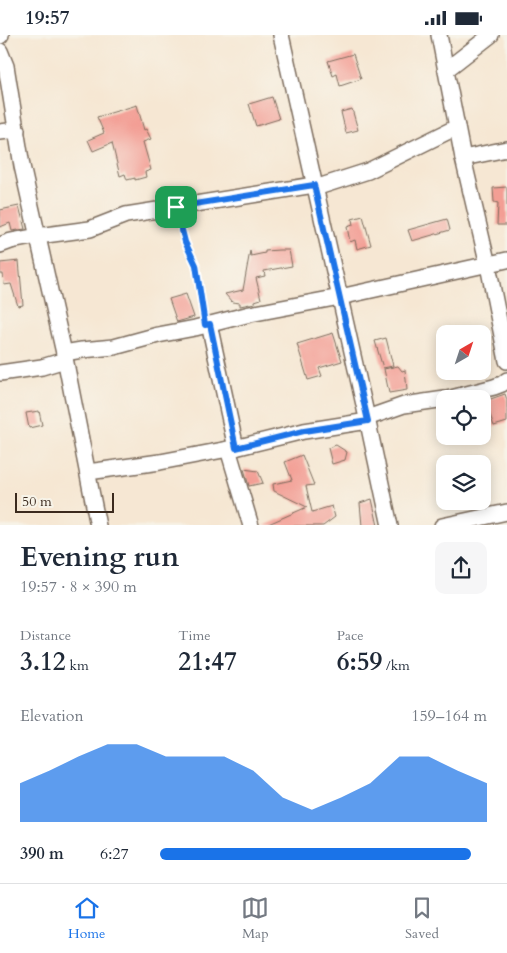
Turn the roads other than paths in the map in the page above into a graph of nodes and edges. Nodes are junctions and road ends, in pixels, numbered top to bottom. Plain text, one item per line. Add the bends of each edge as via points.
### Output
1 (281, 35) edge
2 (439, 35) edge
3 (491, 35) edge
4 (0, 51) edge
5 (446, 71) junction
6 (457, 127) junction
7 (17, 130) junction
8 (0, 132) edge
9 (507, 149) edge
10 (463, 158) junction
11 (314, 187) junction
12 (38, 236) junction
13 (0, 245) edge
14 (507, 260) edge
15 (488, 265) junction
16 (340, 297) junction
17 (207, 325) junction
18 (64, 357) junction
19 (507, 361) edge
20 (0, 373) edge
21 (507, 380) edge
22 (482, 390) edge
23 (436, 400) edge
24 (367, 419) junction
25 (232, 449) junction
26 (88, 472) junction
27 (507, 512) edge
28 (98, 525) edge
29 (251, 525) edge
30 (390, 525) edge
31 (442, 525) edge

1 - 11 street
2 - 5 street
3 - 5 street
4 - 7 street via 6,66
5 - 6 street
6 - 10 street
6 - 11 street via 368,171
7 - 8 street
7 - 12 street
9 - 10 street
10 - 15 street
11 - 12 street via 126,215 90,229
11 - 16 street
12 - 13 street
12 - 18 street
14 - 15 street
15 - 16 street
15 - 19 street
16 - 17 street
16 - 24 street
17 - 18 street via 114,347 82,349
17 - 25 street
18 - 20 street via 42,367
18 - 26 street
21 - 22 street via 502,385
23 - 24 street via 404,405
24 - 25 street
24 - 30 street
25 - 26 street
25 - 29 street
26 - 28 street
27 - 31 street

